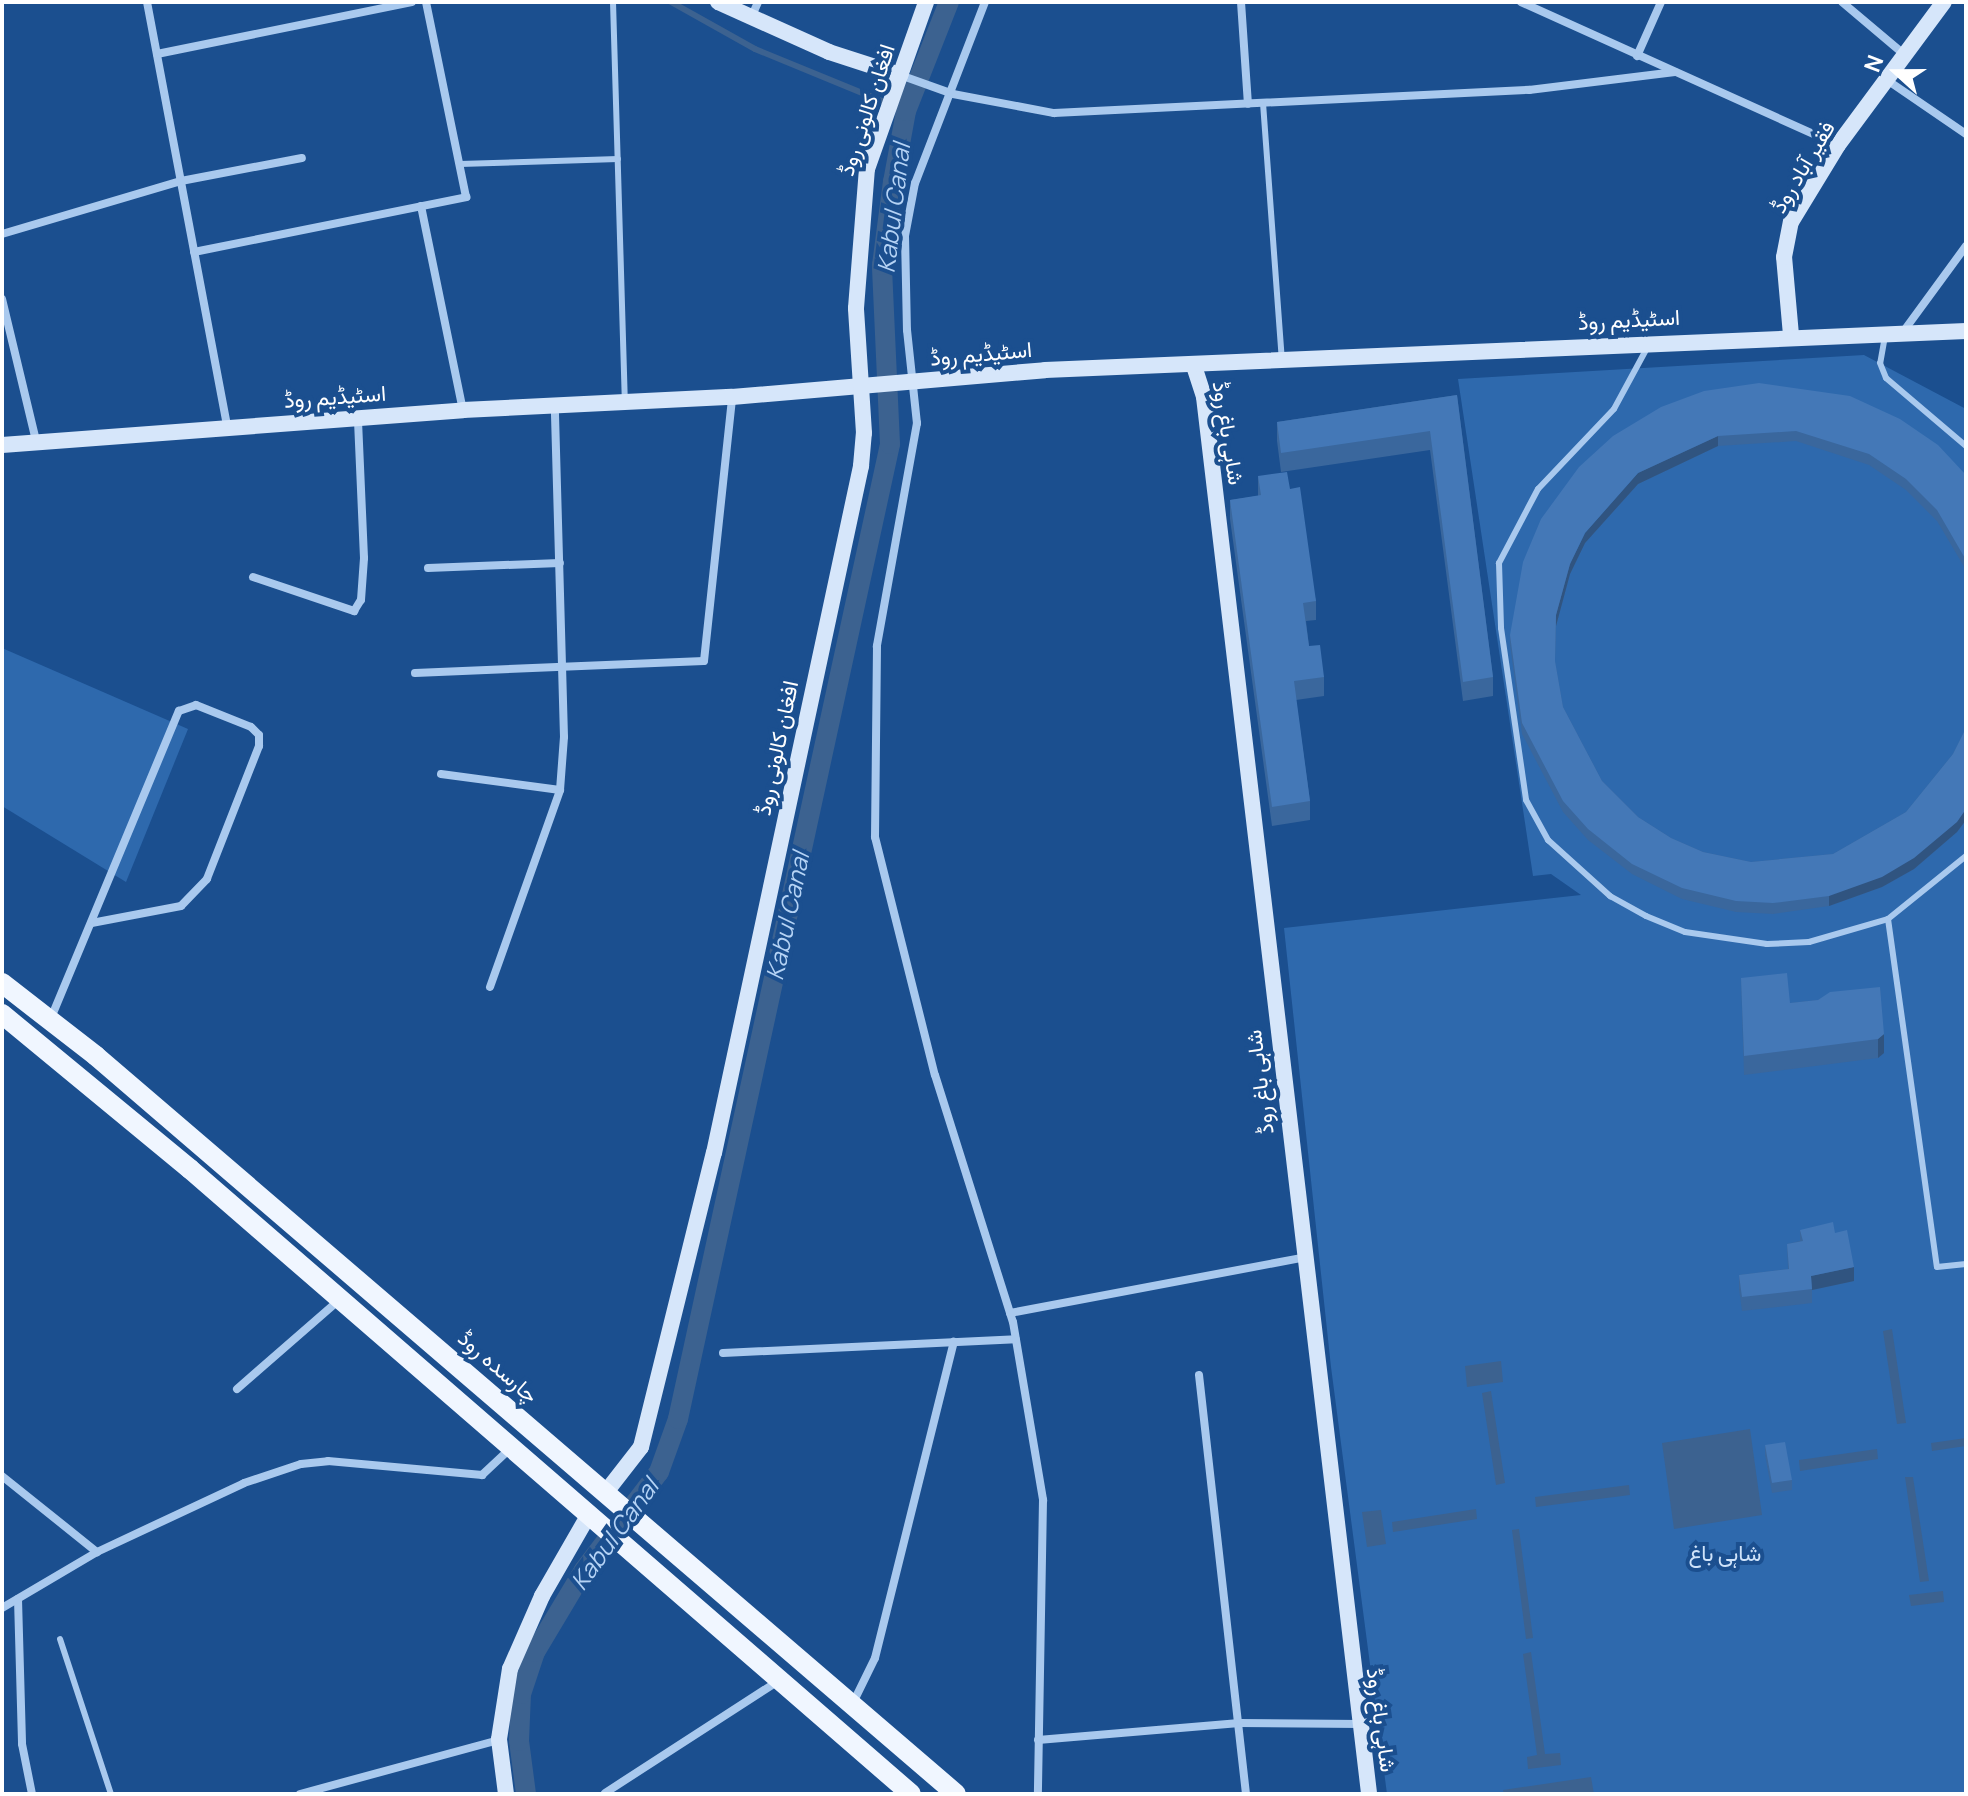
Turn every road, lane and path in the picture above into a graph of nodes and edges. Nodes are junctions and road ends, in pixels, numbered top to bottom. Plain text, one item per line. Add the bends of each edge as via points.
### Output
1 (147, 2) edge
2 (412, 2) edge
3 (426, 2) edge
4 (613, 2) edge
5 (718, 2) edge
6 (758, 2) edge
7 (926, 2) edge
8 (985, 2) edge
9 (1241, 2) edge
10 (1521, 2) edge
11 (1661, 2) edge
12 (1842, 2) edge
13 (1944, 2) edge
14 (751, 19) junction
15 (157, 54) junction
16 (1905, 55) junction
17 (1637, 56) junction
18 (1675, 72) junction
19 (903, 78) junction
20 (1887, 80) junction
21 (953, 94) junction
22 (1263, 103) junction
23 (1248, 104) junction
24 (1966, 134) edge
25 (1838, 145) junction
26 (302, 158) dead end
27 (618, 159) junction
28 (460, 164) junction
29 (181, 181) junction
30 (421, 206) junction
31 (2, 234) edge
32 (1966, 246) edge
33 (194, 252) junction
34 (2, 299) edge
35 (1966, 331) edge
36 (1903, 332) junction
37 (1886, 333) junction
38 (1791, 335) junction
39 (1650, 341) junction
40 (1282, 360) junction
41 (1194, 366) junction
42 (911, 381) junction
43 (863, 384) junction
44 (732, 397) junction
45 (625, 401) junction
46 (555, 404) junction
47 (463, 410) junction
48 (358, 417) junction
49 (227, 427) junction
50 (36, 441) junction
51 (2, 445) edge
52 (1966, 446) edge
53 (560, 563) junction
54 (428, 568) dead end
55 (253, 577) dead end
56 (563, 666) junction
57 (415, 673) dead end
58 (441, 774) dead end
59 (560, 790) junction
60 (1966, 856) edge
61 (1888, 919) junction
62 (92, 923) junction
63 (2, 983) edge
64 (490, 987) dead end
65 (2, 1014) edge
66 (51, 1018) junction
67 (34, 1040) junction
68 (1302, 1258) junction
69 (1966, 1264) edge
70 (338, 1301) junction
71 (1010, 1313) junction
72 (1016, 1339) junction
73 (954, 1342) junction
74 (723, 1353) dead end
75 (1199, 1375) dead end
76 (237, 1389) dead end
77 (510, 1449) junction
78 (2, 1476) edge
79 (612, 1498) junction
80 (588, 1516) junction
81 (97, 1552) junction
82 (18, 1599) junction
83 (2, 1608) edge
84 (60, 1639) dead end
85 (780, 1680) junction
86 (852, 1706) junction
87 (1239, 1723) junction
88 (1361, 1724) junction
89 (499, 1739) junction
90 (1038, 1740) junction
91 (605, 1793) edge
92 (32, 1794) edge
93 (111, 1794) edge
94 (300, 1794) edge
95 (506, 1794) edge
96 (911, 1794) edge
97 (956, 1794) edge
98 (1038, 1794) edge
99 (1246, 1794) edge
100 (1369, 1794) edge

1 - 15 street
2 - 15 street
3 - 28 street
4 - 27 lane
5 - 14 main road
6 - 14 street
7 - 19 main road, افغان کالونی روڈ
8 - 21 street
9 - 23 street
10 - 17 street
11 - 17 street
12 - 16 street
13 - 16 main road, فقیر آباد روڈ
14 - 19 main road
15 - 29 street
16 - 20 main road, فقیر آباد روڈ
17 - 18 street
18 - 22 street via 1529,90
18 - 25 street
19 - 21 street
19 - 43 main road, افغان کالونی روڈ via 867,169 858,247
20 - 24 street
20 - 25 main road, فقیر آباد روڈ
21 - 23 street via 1054,113
21 - 42 street via 915,183 905,236
22 - 23 street
22 - 40 lane
25 - 38 main road, فقیر آباد روڈ via 1791,222 1784,257
26 - 29 street
27 - 28 lane
27 - 45 lane
28 - 30 street via 466,197
29 - 31 street
29 - 33 street
30 - 33 street
30 - 47 street
32 - 36 street
33 - 49 street
34 - 50 street
35 - 36 main road, اسٹیڈیم روڈ
36 - 37 main road, اسٹیڈیم روڈ
37 - 38 main road, اسٹیڈیم روڈ
37 - 52 lane via 1880,363 1886,378
38 - 39 main road, اسٹیڈیم روڈ
39 - 40 main road, اسٹیڈیم روڈ
39 - 61 lane via 1614,409 1538,489 1499,563 1501,628 1526,800 1548,840 1577,870 1610,896 1685,932 1753,943 1809,942
40 - 41 main road, اسٹیڈیم روڈ
41 - 42 main road, اسٹیڈیم روڈ
41 - 68 main road, شاہی باغ روڈ via 1204,397
42 - 43 main road, اسٹیڈیم روڈ
42 - 71 street via 917,423 877,646 875,837 935,1075
43 - 44 main road, اسٹیڈیم روڈ
43 - 79 main road, افغان کالونی روڈ via 861,466 714,1153 641,1447
44 - 45 main road, اسٹیڈیم روڈ
44 - 56 street via 704,661
45 - 46 main road, اسٹیڈیم روڈ
46 - 47 main road, اسٹیڈیم روڈ
46 - 53 street
47 - 48 main road, اسٹیڈیم روڈ
48 - 49 main road, اسٹیڈیم روڈ
48 - 55 street via 364,558 361,600 354,611
49 - 50 main road, اسٹیڈیم روڈ
50 - 51 main road, اسٹیڈیم روڈ
53 - 54 street
53 - 56 street
56 - 57 street
56 - 59 street
58 - 59 street
59 - 64 street
60 - 61 lane
61 - 69 lane via 1937,1267
62 - 62 street via 181,906 207,879 259,746 251,727 196,705 179,711
62 - 66 street
63 - 66 main road, چارسدہ روڈ
65 - 67 main road
66 - 67 main road
66 - 79 main road, چارسدہ روڈ
67 - 70 main road
68 - 71 street
68 - 88 main road, شاہی باغ روڈ
70 - 76 street
70 - 77 main road
71 - 72 street
72 - 73 street
72 - 90 street via 1043,1500
73 - 74 street
73 - 86 street via 875,1658
75 - 87 street
77 - 80 main road
77 - 81 street via 482,1475 328,1461 301,1464 244,1483
78 - 81 street
79 - 86 main road, چارسدہ روڈ
80 - 85 main road
80 - 89 main road via 542,1596 510,1669
81 - 82 street
82 - 83 street
82 - 92 street via 22,1744
84 - 93 lane
85 - 91 street
85 - 96 main road
86 - 97 main road, چارسدہ روڈ
87 - 88 street
87 - 90 street
87 - 99 street
88 - 100 main road, شاہی باغ روڈ
89 - 94 street
89 - 95 main road
90 - 98 street

